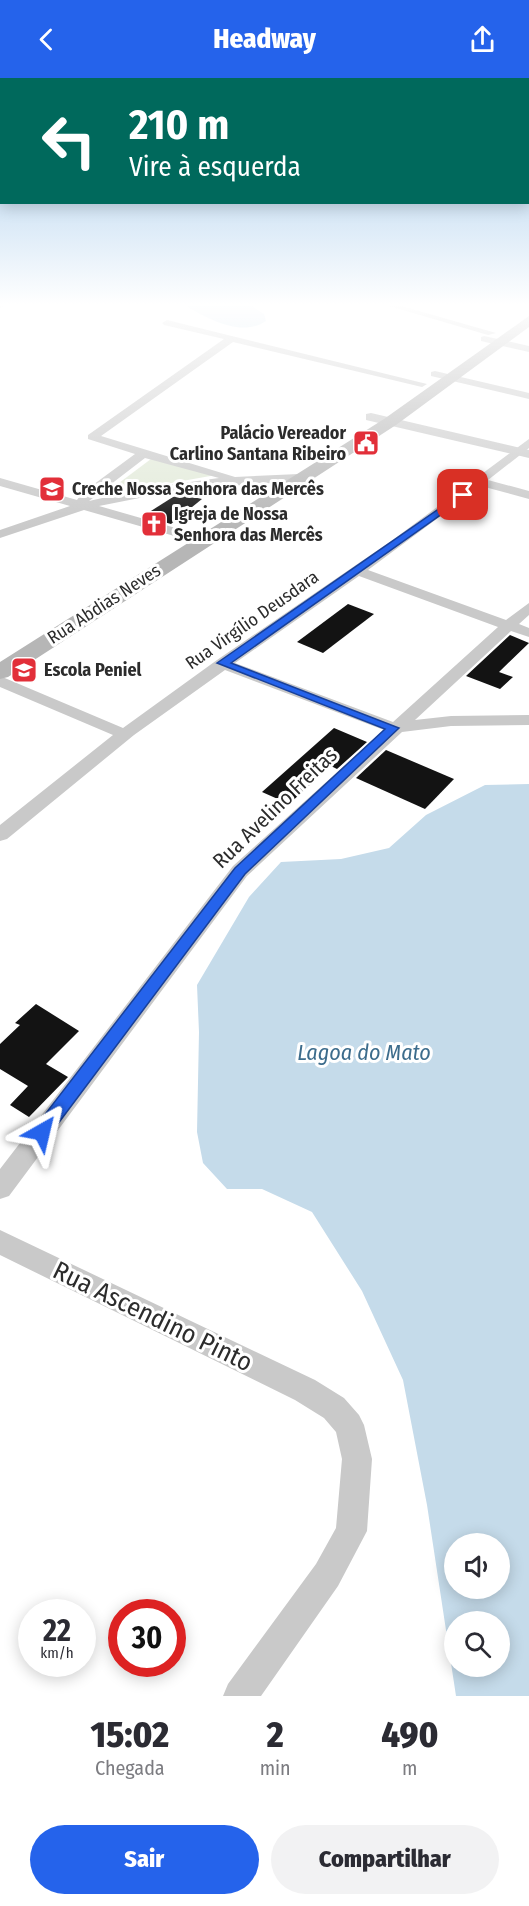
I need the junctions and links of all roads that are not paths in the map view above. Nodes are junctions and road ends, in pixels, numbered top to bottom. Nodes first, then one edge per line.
1 (172, 381) edge
2 (426, 381) edge
3 (449, 381) edge
4 (464, 381) edge
5 (529, 396) edge
6 (371, 417) junction
7 (390, 422) junction
8 (525, 449) edge
9 (143, 454) junction
10 (276, 478) junction
11 (299, 478) junction
12 (234, 479) junction
13 (0, 482) edge
14 (480, 482) junction
15 (529, 495) edge
16 (81, 505) junction
17 (0, 534) edge
18 (193, 538) junction
19 (358, 571) junction
20 (529, 607) edge
21 (507, 626) junction
22 (49, 631) junction
23 (529, 633) edge
24 (0, 654) edge
25 (222, 663) junction
26 (0, 672) edge
27 (0, 681) edge
28 (529, 720) edge
29 (393, 728) junction
30 (124, 734) junction
31 (0, 835) edge
32 (0, 1188) edge
33 (0, 1242) edge
34 (240, 1696) edge

1 - 9 street
2 - 6 main road, Rua Abdias Neves
3 - 7 main road, Rua Abdias Neves
4 - 5 street
6 - 7 street
6 - 10 main road, Rua Abdias Neves
7 - 8 street
7 - 11 main road, Rua Abdias Neves
8 - 14 street, Rua Virgílio Deusdara
9 - 12 street
9 - 16 street
10 - 11 street
10 - 12 street
10 - 18 main road, Rua Abdias Neves
11 - 18 main road, Rua Abdias Neves
12 - 16 street
13 - 16 street
14 - 15 street
14 - 19 street, Rua Virgílio Deusdara
16 - 17 street
16 - 18 street
18 - 22 main road, Rua Abdias Neves
19 - 21 street
19 - 25 street, Rua Virgílio Deusdara
20 - 21 street, Rua Avelino Freitas
21 - 23 street
21 - 29 street, Rua Avelino Freitas
22 - 24 main road, Rua Abdias Neves
22 - 26 main road, Rua Abdias Neves
25 - 29 street
25 - 30 street, Rua Virgílio Deusdara
27 - 30 street
28 - 29 street
29 - 32 street, Rua Avelino Freitas
30 - 31 street, Rua Virgílio Deusdara
33 - 34 street, Rua Ascendino Pinto

